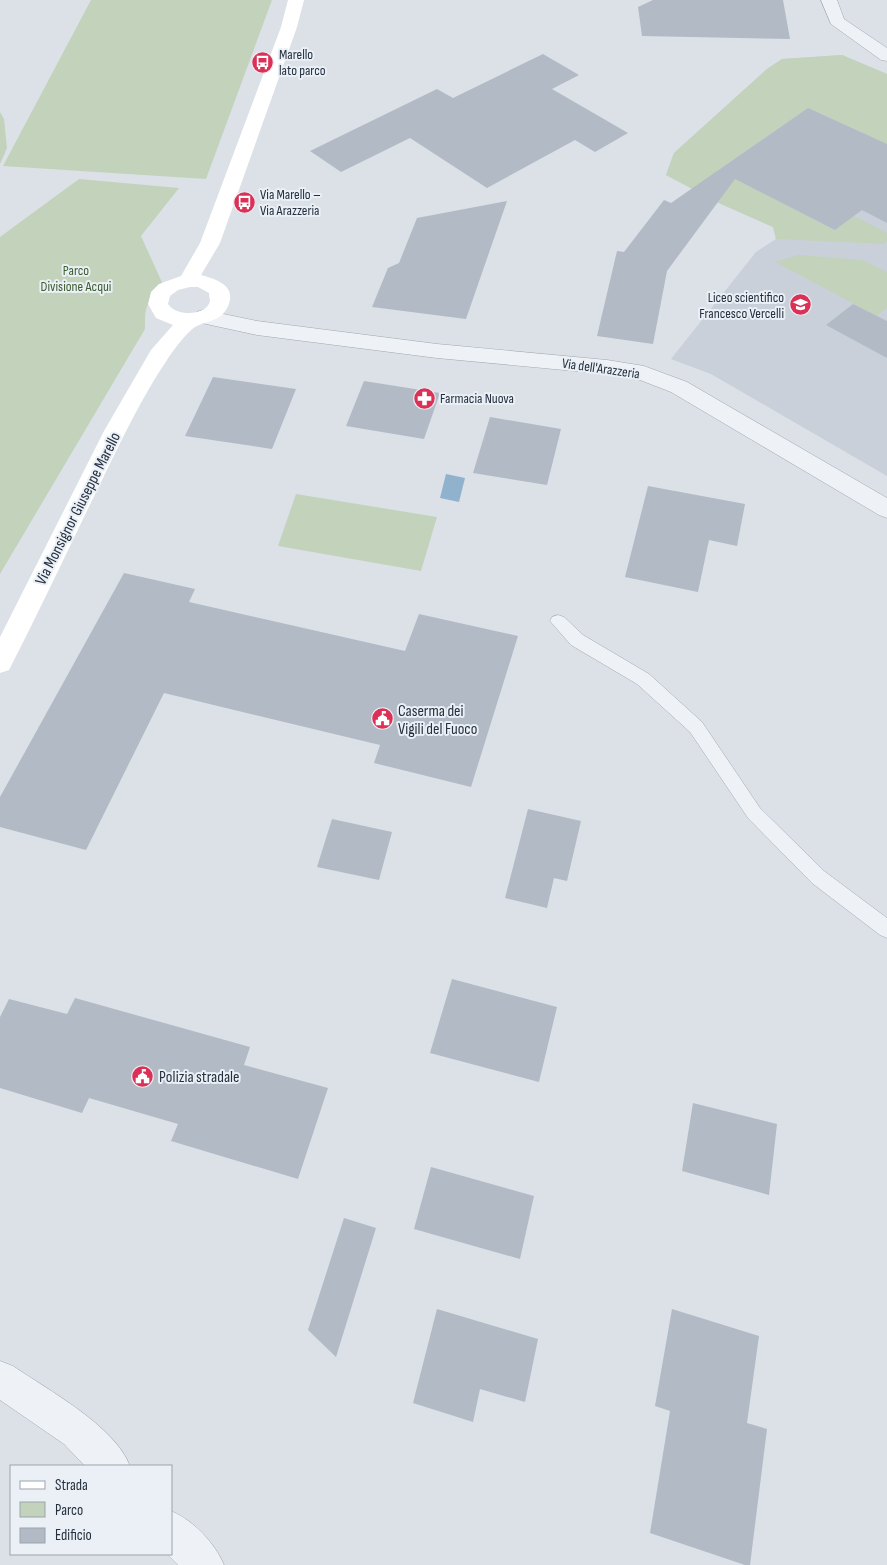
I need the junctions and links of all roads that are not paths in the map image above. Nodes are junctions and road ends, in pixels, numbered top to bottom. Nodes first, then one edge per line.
1 (296, 0) edge
2 (829, 0) edge
3 (887, 56) edge
4 (210, 244) junction
5 (188, 280) junction
6 (215, 292) junction
7 (167, 316) junction
8 (196, 319) junction
9 (282, 331) junction
10 (159, 355) junction
11 (887, 509) edge
12 (558, 621) dead end
13 (0, 663) edge
14 (887, 930) edge
15 (0, 1379) edge
16 (109, 1465) edge
17 (172, 1531) edge
18 (205, 1565) edge

1 - 4 street
2 - 3 street
4 - 5 street
4 - 6 street
5 - 6 street
5 - 7 street, Via Monsignor Giuseppe Marello
6 - 8 street, Via Monsignor Giuseppe Marello
6 - 9 street, Via dell'Arazzeria
7 - 8 street
7 - 10 street, Via Monsignor Giuseppe Marello
8 - 9 street, Via dell'Arazzeria
8 - 10 street, Via Monsignor Giuseppe Marello
9 - 11 street, Via dell'Arazzeria
10 - 13 street, Via Monsignor Giuseppe Marello
12 - 14 lane
15 - 16 street
17 - 18 street

